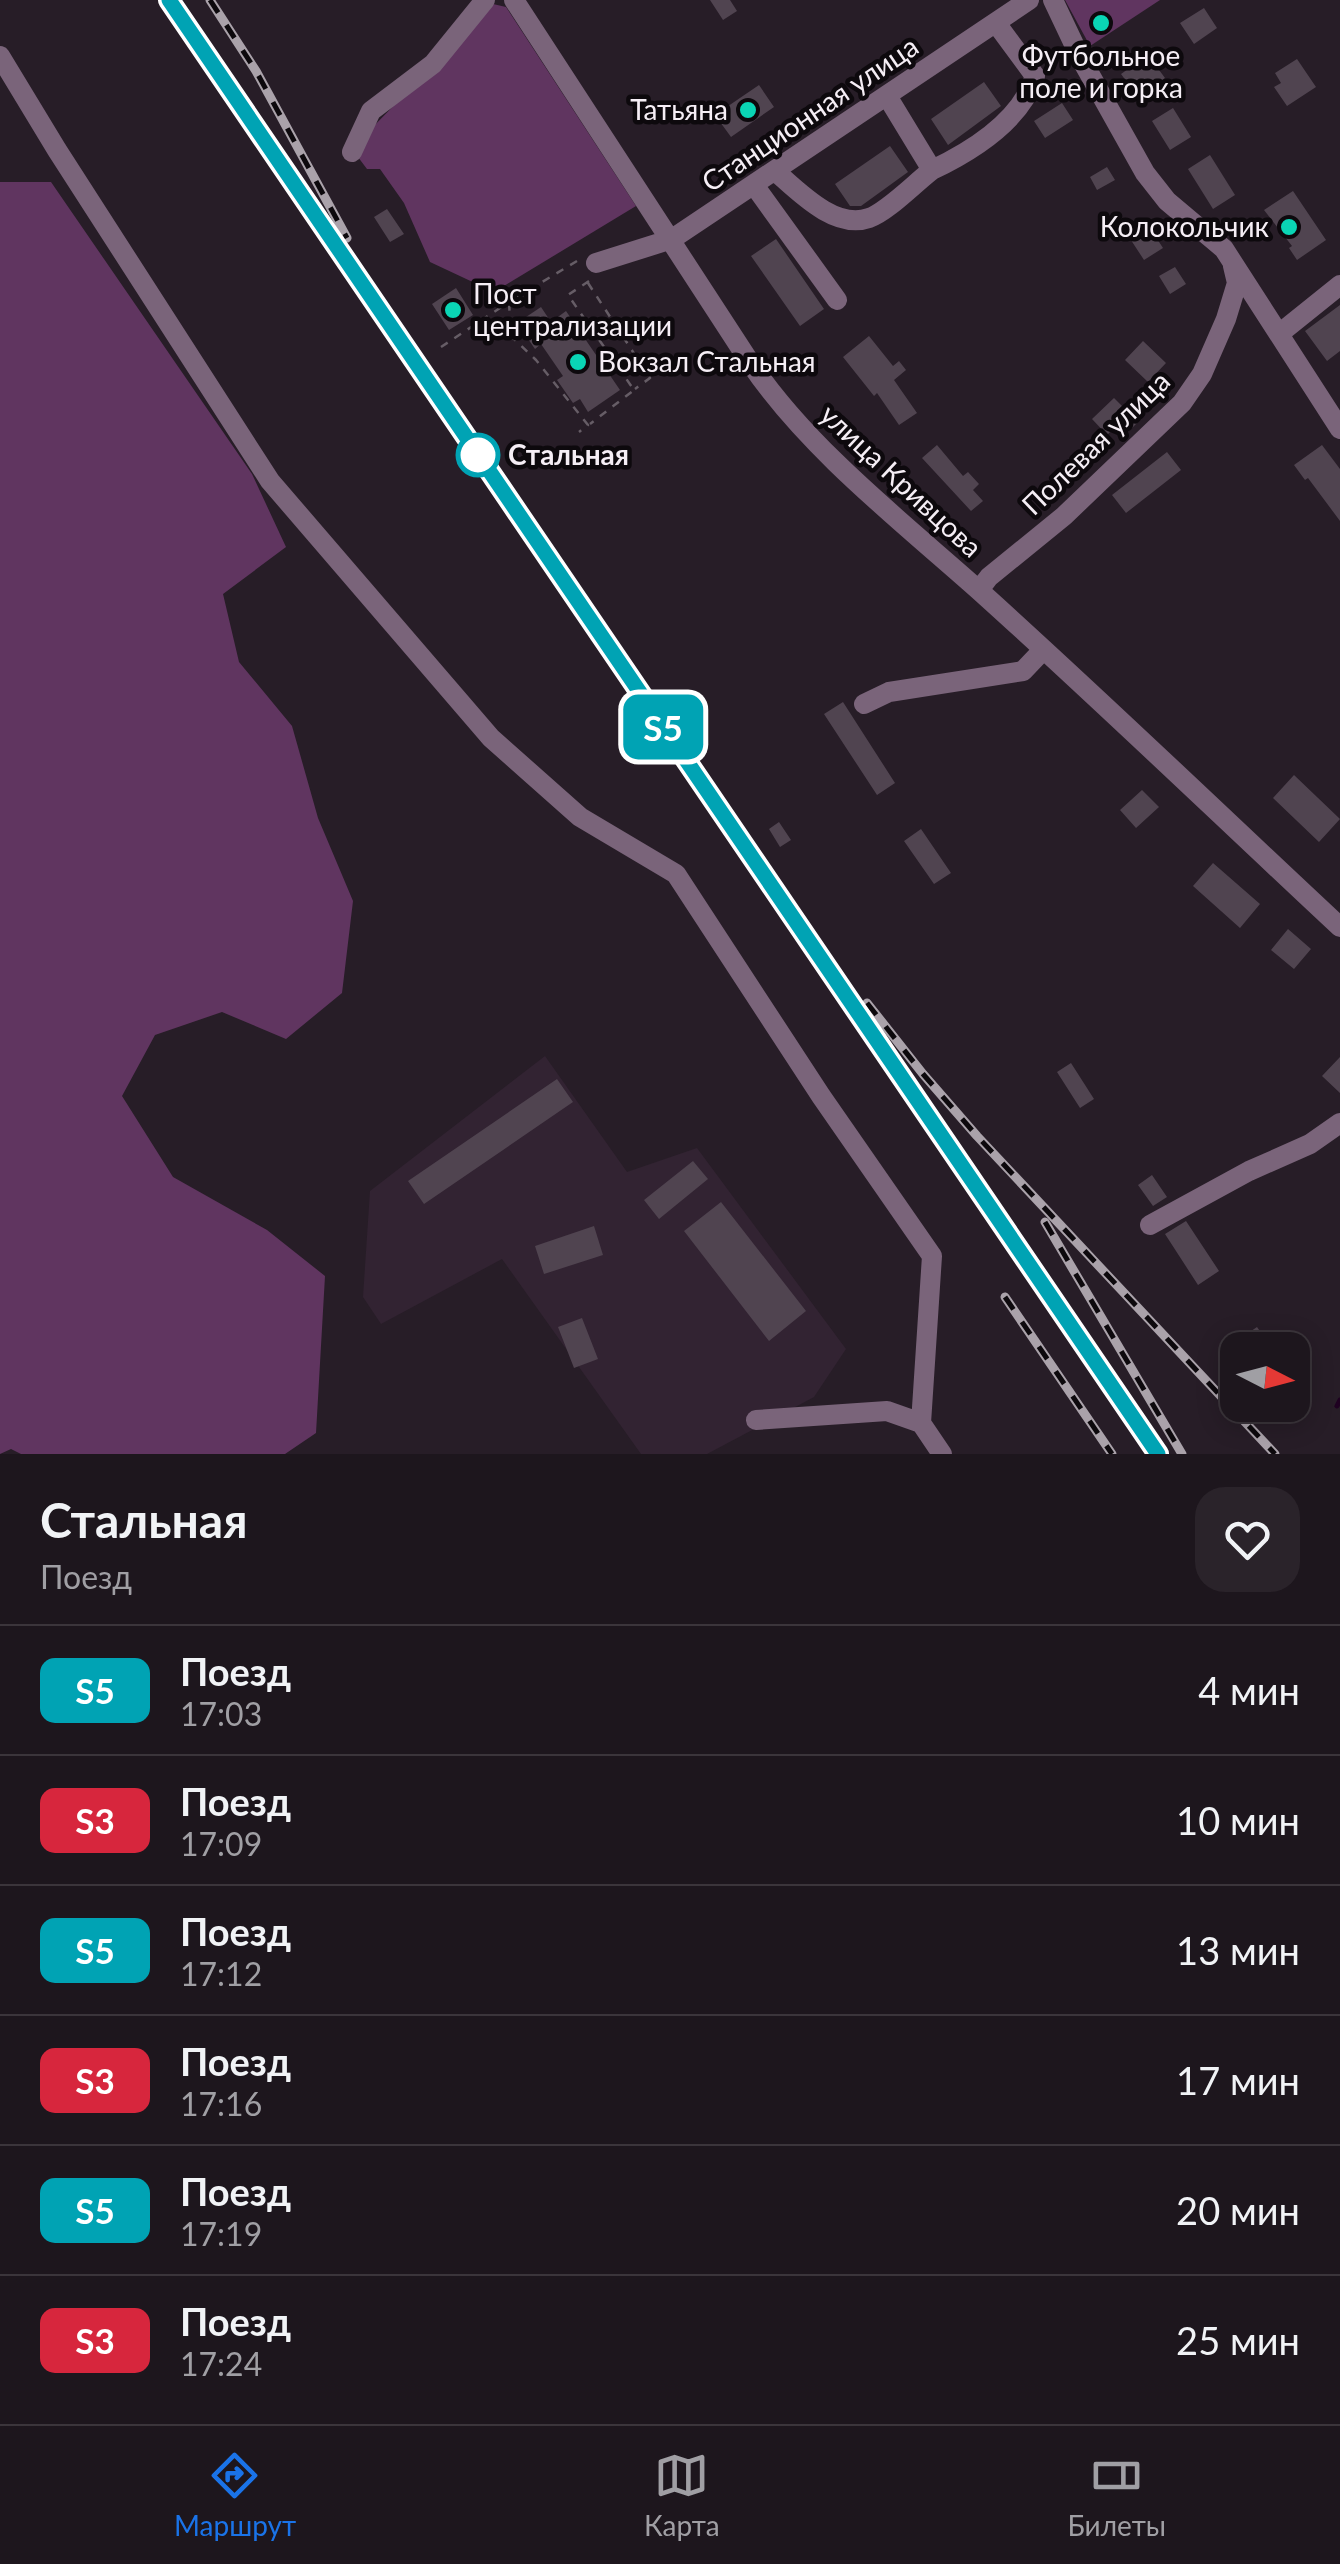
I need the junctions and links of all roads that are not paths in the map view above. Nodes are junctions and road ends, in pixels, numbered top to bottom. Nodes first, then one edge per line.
1 (485, 0) edge
2 (514, 0) edge
3 (1053, 0) edge
4 (1024, 1) edge
5 (996, 22) junction
6 (0, 56) edge
7 (887, 96) junction
8 (352, 152) dead end
9 (932, 170) junction
10 (776, 172) junction
11 (754, 185) junction
12 (672, 240) junction
13 (1231, 260) junction
14 (591, 270) road end
15 (1340, 285) edge
16 (837, 300) dead end
17 (1279, 334) junction
18 (1340, 429) edge
19 (979, 590) junction
20 (1043, 650) junction
21 (864, 704) dead end
22 (1340, 927) edge
23 (1340, 1123) edge
24 (1150, 1225) dead end
25 (756, 1420) dead end
26 (921, 1424) junction
27 (942, 1454) edge

1 - 8 street
2 - 12 street, улица Кривцова
3 - 13 street
4 - 5 street, Станционная улица
5 - 7 street, Станционная улица
5 - 9 street
6 - 26 street
7 - 9 street
7 - 10 street, Станционная улица
9 - 10 street
10 - 11 street, Станционная улица
11 - 12 street, Станционная улица
11 - 16 street
12 - 14 street, Станционная улица
12 - 19 street, улица Кривцова
13 - 17 street
13 - 19 street, Полевая улица
15 - 17 street
17 - 18 street
19 - 20 street, улица Кривцова
20 - 21 street
20 - 22 street, улица Кривцова
23 - 24 street
25 - 26 street
26 - 27 street

